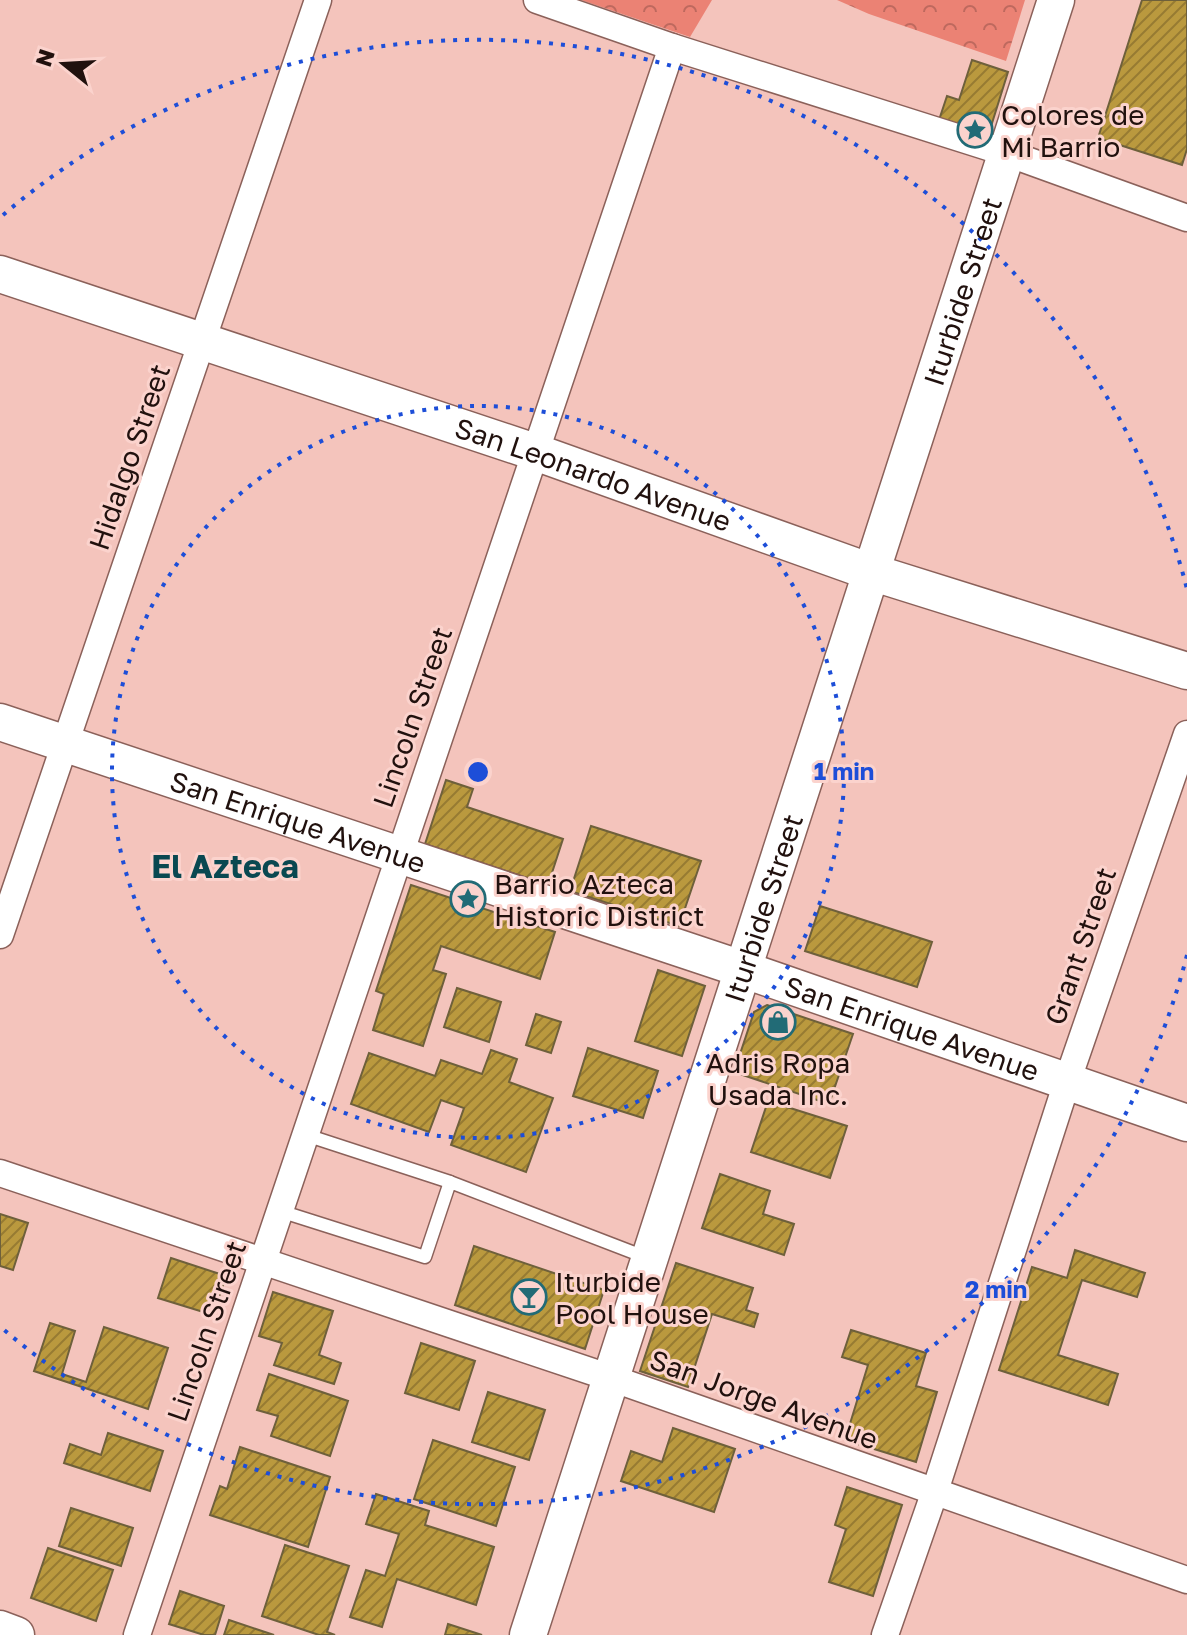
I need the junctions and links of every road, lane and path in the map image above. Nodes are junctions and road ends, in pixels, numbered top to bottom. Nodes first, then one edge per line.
1 (318, 0) edge
2 (537, 0) edge
3 (1056, 0) edge
4 (672, 47) junction
5 (1007, 153) junction
6 (1187, 218) edge
7 (0, 274) edge
8 (202, 341) junction
9 (535, 452) junction
10 (871, 572) junction
11 (1187, 671) edge
12 (0, 722) edge
13 (1187, 734) edge
14 (65, 744) junction
15 (400, 855) junction
16 (0, 935) edge
17 (742, 969) junction
18 (1067, 1082) junction
19 (1187, 1123) edge
20 (306, 1135) junction
21 (0, 1173) edge
22 (450, 1182) junction
23 (280, 1211) junction
24 (649, 1259) junction
25 (263, 1262) junction
26 (611, 1378) junction
27 (934, 1494) junction
28 (1187, 1580) edge
29 (0, 1629) edge
30 (16, 1635) edge
31 (137, 1635) edge
32 (528, 1635) edge
33 (885, 1635) edge

1 - 8 street, Hidalgo Street
2 - 4 street
3 - 5 street, Iturbide Street
4 - 5 street
4 - 9 street, Lincoln Street
5 - 6 street
5 - 10 street, Iturbide Street
7 - 8 street, San Leonardo Avenue
8 - 9 street, San Leonardo Avenue
8 - 14 street, Hidalgo Street
9 - 10 street, San Leonardo Avenue
9 - 15 street, Lincoln Street
10 - 11 street, San Leonardo Avenue
10 - 17 street, Iturbide Street
12 - 14 street, San Enrique Avenue
13 - 18 street, Grant Street
14 - 15 street, San Enrique Avenue
14 - 16 street, Hidalgo Street
15 - 17 street, San Enrique Avenue
15 - 20 street, Lincoln Street
17 - 18 street, San Enrique Avenue
17 - 24 street, Iturbide Street
18 - 19 street, San Enrique Avenue
18 - 27 street, Grant Street
20 - 22 lane
20 - 23 street, Lincoln Street
21 - 25 street, San Jorge Avenue
22 - 23 lane
22 - 24 lane
23 - 25 street, Lincoln Street
24 - 26 street, Iturbide Street
25 - 26 street, San Jorge Avenue
25 - 31 street, Lincoln Street
26 - 27 street, San Jorge Avenue
26 - 32 street, Iturbide Street
27 - 28 street, San Jorge Avenue
27 - 33 street, Grant Street
29 - 30 street

